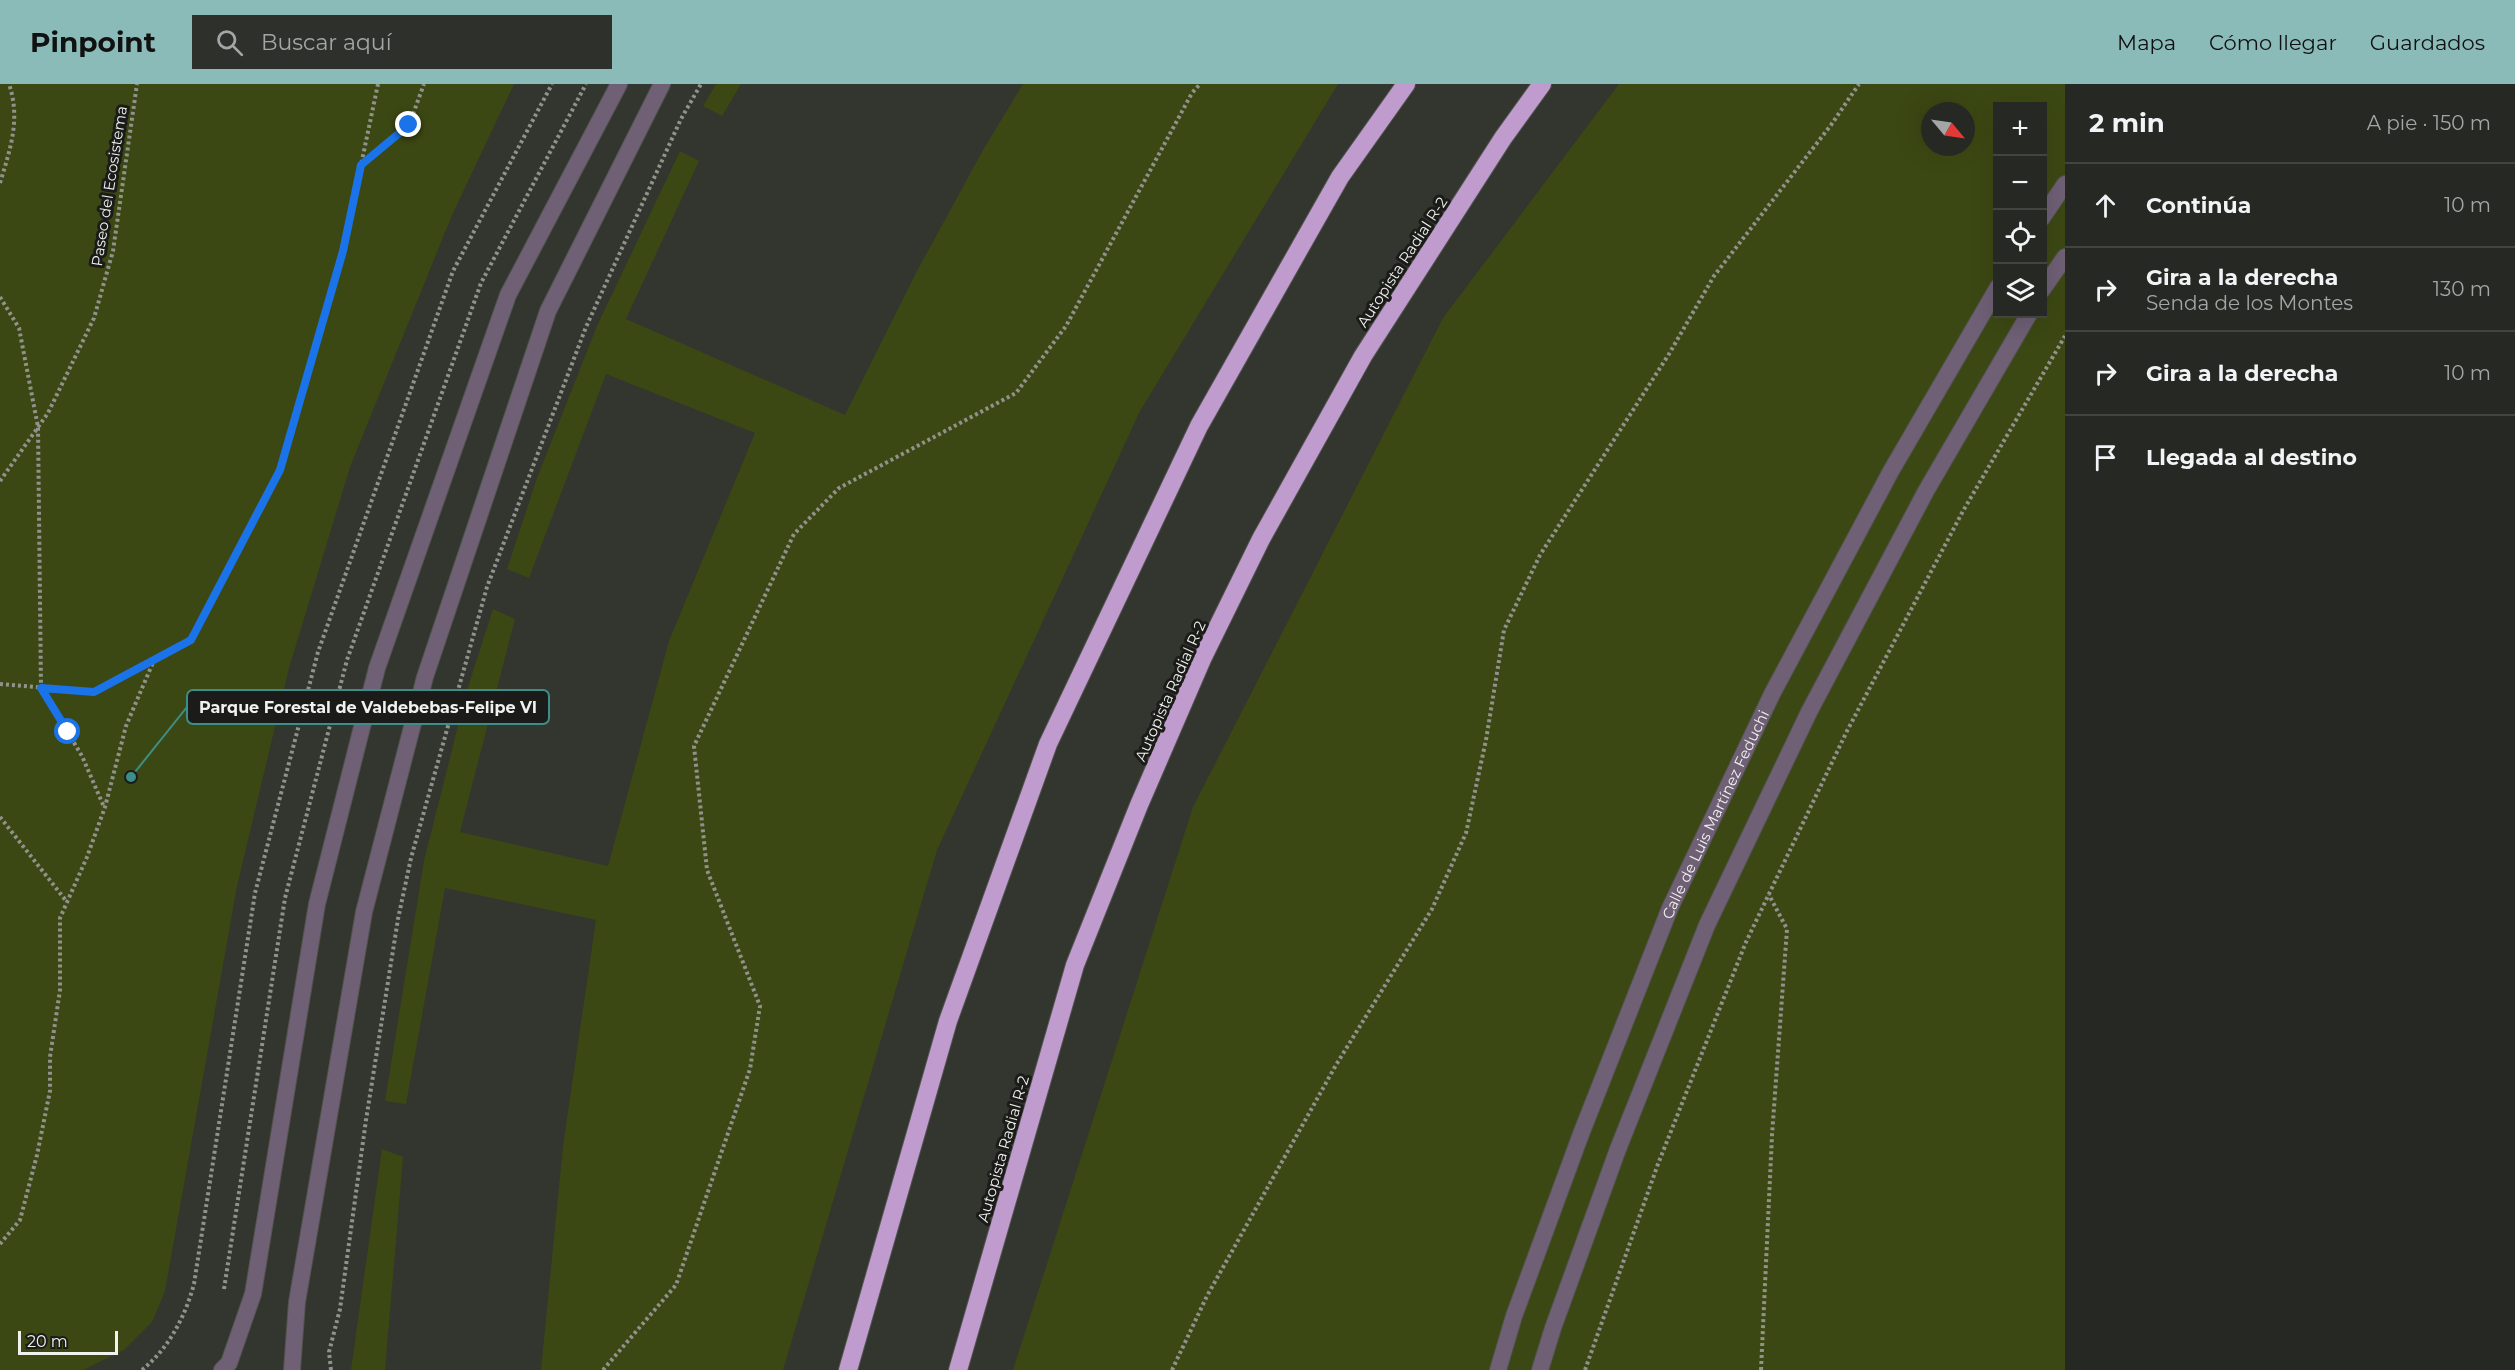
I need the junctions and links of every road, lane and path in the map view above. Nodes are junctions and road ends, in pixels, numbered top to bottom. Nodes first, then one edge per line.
1 (9, 84) edge
2 (137, 84) edge
3 (378, 84) edge
4 (424, 84) edge
5 (552, 84) edge
6 (619, 84) edge
7 (662, 84) edge
8 (701, 84) edge
9 (1200, 84) edge
10 (1406, 84) edge
11 (1542, 84) edge
12 (1859, 84) edge
13 (361, 165) junction
14 (0, 183) edge
15 (2065, 184) edge
16 (2047, 212) edge
17 (2065, 257) edge
18 (2047, 284) edge
19 (1993, 296) edge
20 (0, 297) edge
21 (2027, 318) edge
22 (2065, 336) edge
23 (38, 427) junction
24 (0, 481) edge
25 (155, 659) junction
26 (0, 684) edge
27 (41, 688) junction
28 (105, 807) junction
29 (0, 817) edge
30 (1769, 894) junction
31 (67, 902) junction
32 (0, 1244) edge
33 (142, 1370) edge
34 (222, 1370) edge
35 (292, 1370) edge
36 (331, 1370) edge
37 (603, 1370) edge
38 (848, 1370) edge
39 (958, 1370) edge
40 (1172, 1370) edge
41 (1498, 1370) edge
42 (1540, 1370) edge
43 (1585, 1370) edge
44 (1761, 1370) edge

1 - 14 path
2 - 23 path, Paseo del Ecosistema
3 - 13 path
4 - 13 path
5 - 33 path
6 - 34 street
7 - 35 street
8 - 36 path
9 - 37 path
10 - 38 highway
11 - 39 highway, Autopista Radial R-2
12 - 40 path
13 - 25 path
15 - 16 street
17 - 18 street
19 - 41 street, Calle de Luis Martínez Feduchi
20 - 23 path
21 - 42 street
22 - 30 path
23 - 24 path, Paseo del Ecosistema
23 - 27 path
25 - 27 path
25 - 28 path
26 - 27 path
27 - 28 path
28 - 31 path
29 - 31 path
30 - 43 path
30 - 44 path
31 - 32 path

